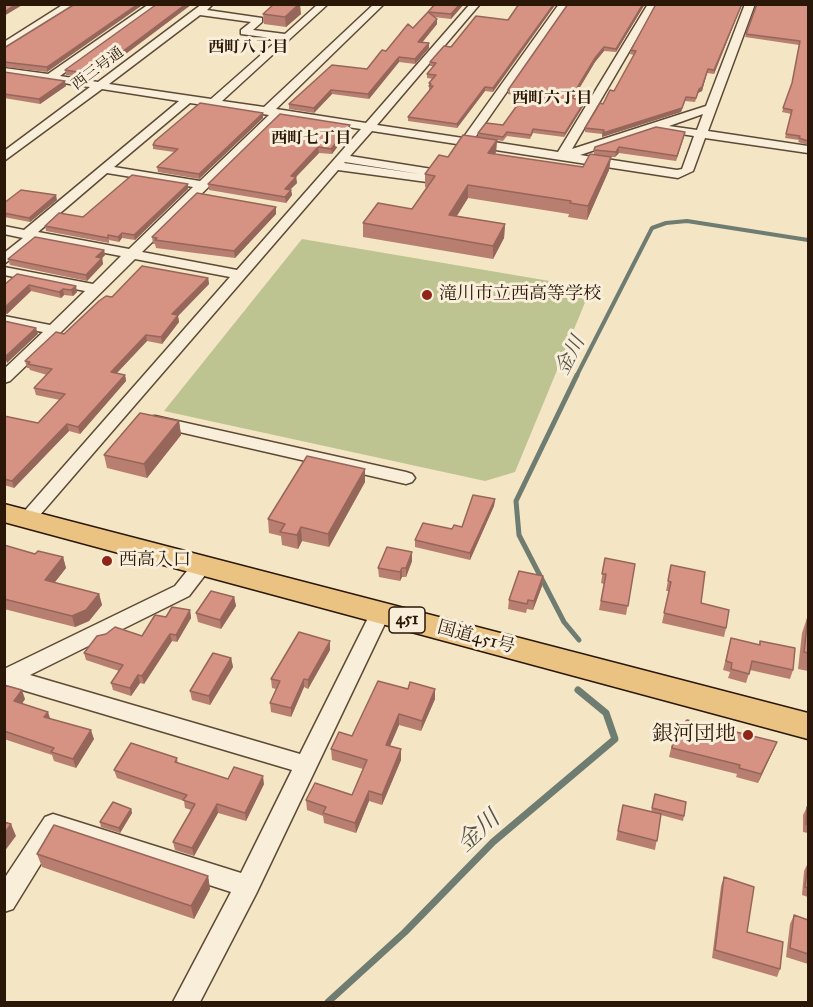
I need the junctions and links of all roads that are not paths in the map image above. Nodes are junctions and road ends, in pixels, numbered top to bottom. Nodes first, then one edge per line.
1 (71, 4) edge
2 (156, 4) edge
3 (324, 4) edge
4 (380, 4) edge
5 (476, 4) edge
6 (564, 4) edge
7 (653, 4) edge
8 (750, 4) edge
9 (205, 6) edge
10 (287, 38) junction
11 (4, 48) edge
12 (4, 71) edge
13 (50, 78) junction
14 (317, 78) edge
15 (100, 86) junction
16 (188, 99) junction
17 (213, 103) junction
18 (713, 106) junction
19 (275, 112) junction
20 (649, 126) junction
21 (369, 127) junction
22 (701, 135) junction
23 (466, 142) junction
24 (808, 150) edge
25 (562, 155) junction
26 (4, 157) edge
27 (339, 162) junction
28 (104, 169) junction
29 (202, 191) junction
30 (4, 230) edge
31 (31, 235) junction
32 (133, 254) junction
33 (4, 260) edge
34 (4, 271) edge
35 (242, 275) junction
36 (98, 289) junction
37 (4, 320) edge
38 (55, 330) junction
39 (8, 371) edge
40 (122, 414) junction
41 (406, 478) dead end
42 (16, 516) edge
43 (202, 566) junction
44 (380, 613) junction
45 (6, 678) edge
46 (808, 726) edge
47 (307, 765) junction
48 (247, 886) junction
49 (4, 901) edge
50 (186, 1002) edge

1 - 11 street
2 - 13 street
3 - 10 street
4 - 19 street
5 - 21 street
6 - 23 street
7 - 25 street
8 - 18 street
9 - 10 street
9 - 15 street, 西三号通
10 - 17 street
12 - 13 street
13 - 15 street
14 - 19 street
15 - 16 street
15 - 26 street, 西三号通
16 - 17 street
16 - 28 street
17 - 19 street
18 - 20 street
18 - 22 street
19 - 21 street
19 - 29 street
20 - 22 street
20 - 25 street
21 - 23 street
21 - 27 street
22 - 24 street
22 - 25 street
23 - 25 street
27 - 27 street
27 - 35 street
28 - 29 street
28 - 31 street
29 - 32 street
30 - 31 street
31 - 32 street
31 - 33 street
32 - 35 street
32 - 36 street
34 - 36 street
35 - 40 street
36 - 38 street
37 - 38 street
38 - 39 street
40 - 41 street
40 - 42 street
42 - 43 highway, 国道451号 / 451
43 - 44 highway, 国道451号 / 451
43 - 45 street
44 - 46 highway, 国道451号 / 451
44 - 47 street
45 - 47 street
47 - 48 street
48 - 49 street
48 - 50 street

